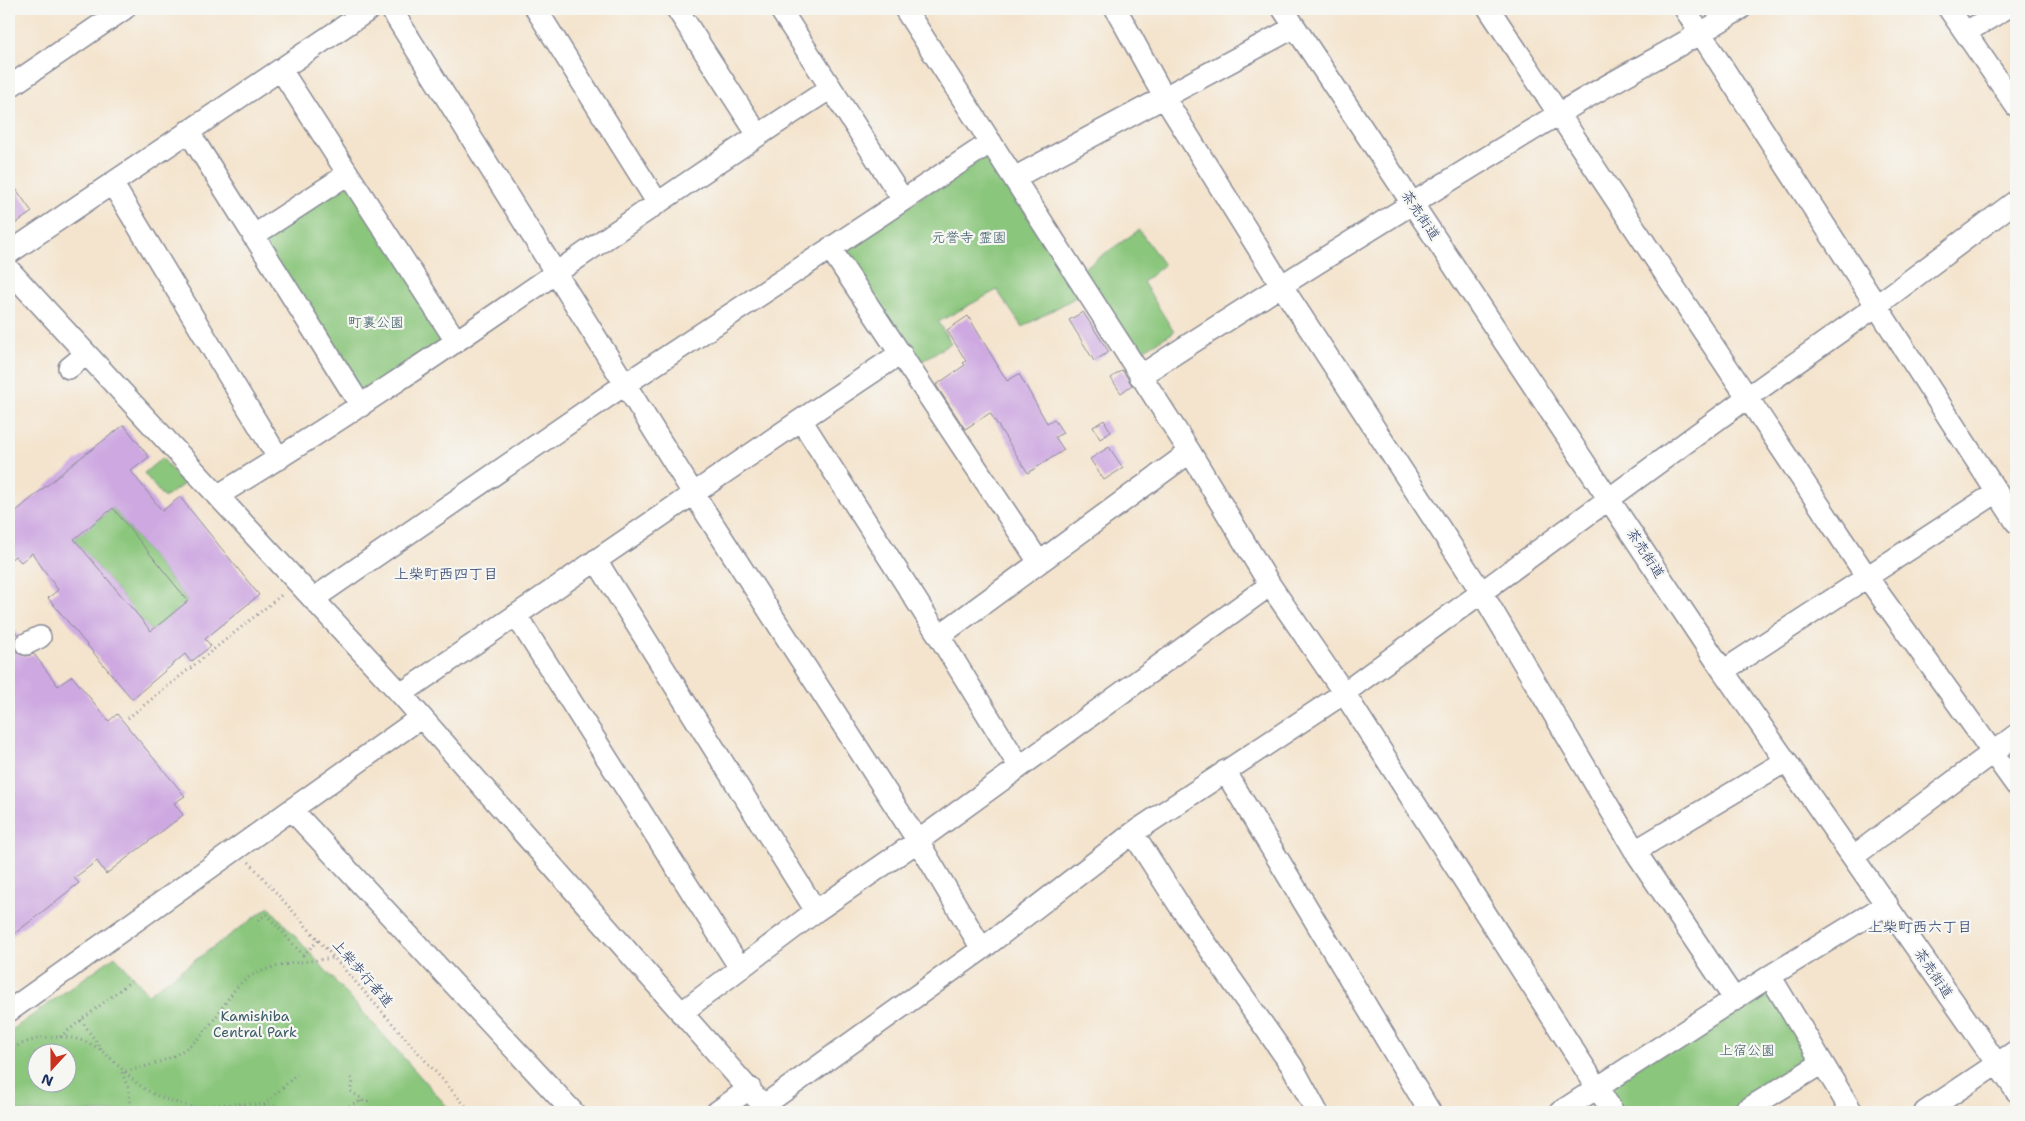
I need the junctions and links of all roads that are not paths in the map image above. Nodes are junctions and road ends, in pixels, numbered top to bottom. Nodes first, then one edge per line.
1 (124, 9) edge
2 (370, 9) edge
3 (391, 9) edge
4 (536, 9) edge
5 (677, 9) edge
6 (780, 9) edge
7 (905, 9) edge
8 (1116, 9) edge
9 (1283, 9) edge
10 (1489, 9) edge
11 (1685, 9) edge
12 (1740, 9) edge
13 (1949, 9) edge
14 (2005, 9) edge
15 (1296, 27) junction
16 (1966, 32) junction
17 (1702, 34) junction
18 (281, 70) junction
19 (9, 87) edge
20 (831, 88) junction
21 (1164, 97) junction
22 (2016, 106) edge
23 (1558, 114) junction
24 (188, 131) junction
25 (758, 135) junction
26 (991, 142) junction
27 (348, 174) junction
28 (1014, 178) junction
29 (112, 184) junction
30 (903, 200) junction
31 (657, 202) junction
32 (2016, 202) edge
33 (1414, 204) junction
34 (253, 236) junction
35 (830, 248) junction
36 (9, 253) edge
37 (9, 270) edge
38 (555, 272) junction
39 (1281, 285) junction
40 (1876, 306) junction
41 (456, 341) junction
42 (901, 353) junction
43 (86, 354) junction
44 (69, 368) dead end
45 (1140, 376) junction
46 (624, 385) junction
47 (1748, 397) junction
48 (361, 406) junction
49 (801, 420) junction
50 (1190, 452) junction
51 (280, 459) junction
52 (1996, 492) junction
53 (692, 493) junction
54 (217, 496) junction
55 (1611, 500) junction
56 (2014, 512) edge
57 (596, 560) junction
58 (1040, 562) junction
59 (1867, 578) junction
60 (1270, 585) junction
61 (1482, 593) junction
62 (313, 599) junction
63 (516, 615) junction
64 (939, 636) junction
65 (1723, 671) junction
66 (1344, 693) junction
67 (401, 694) junction
68 (420, 718) junction
69 (2016, 735) edge
70 (1992, 752) junction
71 (1786, 761) junction
72 (1019, 766) junction
73 (1225, 771) junction
74 (2016, 785) edge
75 (292, 810) junction
76 (1133, 833) junction
77 (918, 841) junction
78 (1635, 851) junction
79 (1854, 856) junction
80 (1887, 904) junction
81 (816, 911) junction
82 (982, 949) junction
83 (740, 968) junction
84 (1770, 976) junction
85 (1735, 1000) junction
86 (9, 1011) edge
87 (681, 1013) junction
88 (2016, 1051) edge
89 (1822, 1063) junction
90 (1996, 1065) junction
91 (1597, 1086) junction
92 (750, 1088) junction
93 (2016, 1091) edge
94 (766, 1109) edge
95 (573, 1112) edge
96 (717, 1112) edge
97 (1317, 1112) edge
98 (1430, 1112) edge
99 (1560, 1112) edge
100 (1613, 1112) edge
101 (1743, 1112) edge
102 (1852, 1112) edge
103 (1925, 1112) edge

1 - 19 street
2 - 18 street
3 - 38 street
4 - 31 street
5 - 25 street
6 - 20 street
7 - 26 street
8 - 21 street
9 - 15 street, 茶売街道
10 - 23 street
11 - 17 street
12 - 17 street
13 - 16 street
14 - 16 street
15 - 21 street
15 - 33 street, 茶売街道
16 - 22 street
17 - 23 street
17 - 40 street
18 - 24 street
18 - 27 street
20 - 25 street
20 - 30 street
21 - 28 street
21 - 39 street
23 - 33 street
23 - 47 street
24 - 29 street
24 - 34 street
25 - 31 street
26 - 28 street
26 - 30 street
27 - 34 street
27 - 41 street
28 - 45 street
29 - 36 street
29 - 51 street
30 - 35 street
31 - 38 street
32 - 40 street
33 - 39 street
33 - 55 street, 茶売街道
34 - 48 street
35 - 42 street
35 - 46 street
37 - 43 street
38 - 41 street
38 - 46 street
39 - 45 street
39 - 61 street
40 - 47 street
40 - 52 street
41 - 48 street
42 - 49 street
42 - 58 street
43 - 44 street
43 - 54 street
45 - 50 street
46 - 53 street
46 - 62 street
47 - 55 street
47 - 59 street
48 - 51 street
49 - 53 street
49 - 64 street
50 - 58 street
50 - 60 street
51 - 54 street
52 - 56 street
52 - 59 street
53 - 57 street
53 - 77 street
54 - 62 street
55 - 61 street
55 - 65 street, 茶売街道
57 - 63 street
57 - 81 street
58 - 64 street
59 - 65 street
59 - 70 street
60 - 66 street
60 - 72 street
61 - 66 street
61 - 78 street
62 - 67 street
63 - 67 street
63 - 83 street
64 - 72 street
65 - 71 street, 茶売街道
66 - 73 street
66 - 91 street
67 - 68 street
68 - 75 street
68 - 87 street
69 - 70 street
70 - 74 street
70 - 79 street
71 - 78 street
71 - 79 street, 茶売街道
72 - 77 street
73 - 76 street
73 - 98 street
75 - 86 street
75 - 95 street
76 - 82 street
76 - 97 street
77 - 81 street
77 - 82 street
78 - 85 street
79 - 80 street, 茶売街道
80 - 84 street
80 - 90 street, 茶売街道
81 - 83 street
82 - 94 street
83 - 87 street
84 - 85 street
84 - 89 street
85 - 91 street
87 - 92 street
88 - 90 street
89 - 101 street
89 - 102 street
90 - 93 street, 茶売街道
90 - 103 street
91 - 99 street
91 - 100 street
92 - 94 street
92 - 96 street

